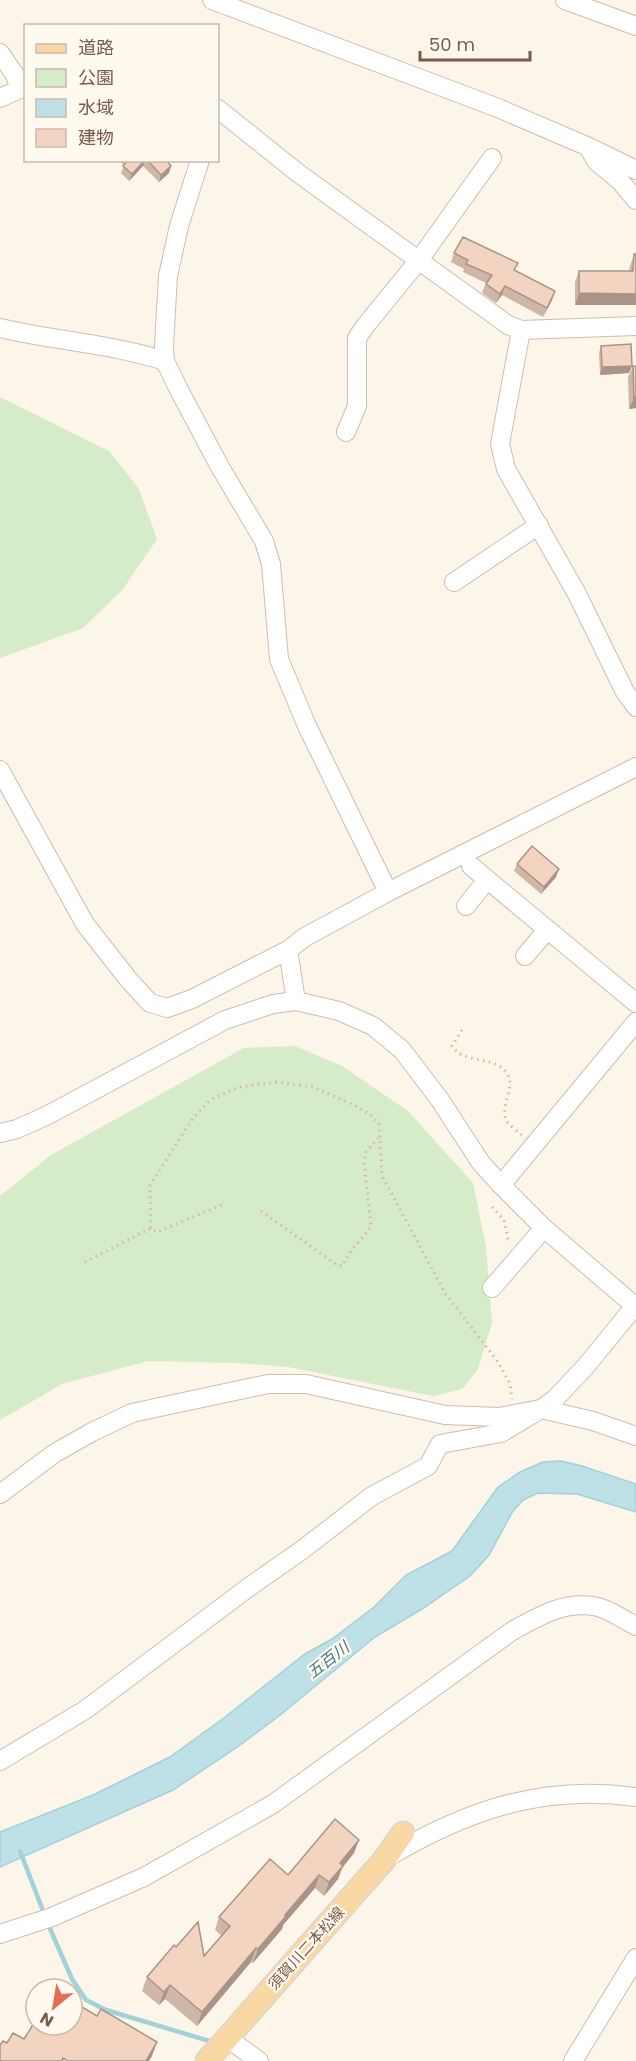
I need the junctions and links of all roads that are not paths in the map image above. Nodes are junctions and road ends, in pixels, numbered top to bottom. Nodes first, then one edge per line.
1 (212, 0) edge
2 (565, 0) edge
3 (636, 26) edge
4 (0, 53) edge
5 (23, 89) edge
6 (0, 98) edge
7 (222, 119) edge
8 (589, 147) junction
9 (492, 158) dead end
10 (199, 162) edge
11 (636, 170) edge
12 (636, 200) edge
13 (419, 260) junction
14 (636, 326) edge
15 (0, 328) edge
16 (521, 330) junction
17 (165, 360) junction
18 (346, 432) dead end
19 (539, 525) junction
20 (454, 582) dead end
21 (636, 707) edge
22 (636, 767) edge
23 (0, 770) edge
24 (471, 866) dead end
25 (487, 880) junction
26 (388, 892) junction
27 (466, 906) dead end
28 (547, 930) junction
29 (288, 950) junction
30 (525, 956) dead end
31 (296, 1001) junction
32 (636, 1003) edge
33 (636, 1022) edge
34 (0, 1133) edge
35 (501, 1185) junction
36 (544, 1228) junction
37 (492, 1288) dead end
38 (636, 1306) edge
39 (541, 1409) junction
40 (636, 1436) edge
41 (0, 1494) edge
42 (636, 1626) edge
43 (0, 1761) edge
44 (636, 1797) edge
45 (403, 1833) dead end
46 (384, 1860) junction
47 (0, 1934) edge
48 (636, 1958) edge
49 (226, 2037) junction
50 (207, 2061) edge
51 (259, 2061) edge
52 (573, 2061) edge

1 - 8 street
2 - 3 street
4 - 5 street
5 - 6 street
7 - 13 street
8 - 11 street
8 - 12 street
9 - 13 street
10 - 17 street
13 - 16 street
13 - 18 street
14 - 16 street
15 - 17 street
16 - 19 street
17 - 26 street
19 - 20 street
19 - 21 street
22 - 26 street
23 - 29 street
24 - 25 street
25 - 27 street
25 - 28 street
26 - 29 street
28 - 30 street
28 - 32 street
29 - 31 street
31 - 34 street
31 - 35 street
33 - 35 street
35 - 36 street
36 - 37 street
36 - 38 street
38 - 39 street
39 - 40 street
39 - 41 street
39 - 43 street
42 - 47 street
44 - 46 street
45 - 46 main road, 須賀川二本松線
46 - 49 main road, 須賀川二本松線
48 - 52 street
49 - 50 main road, 須賀川二本松線
49 - 51 street

